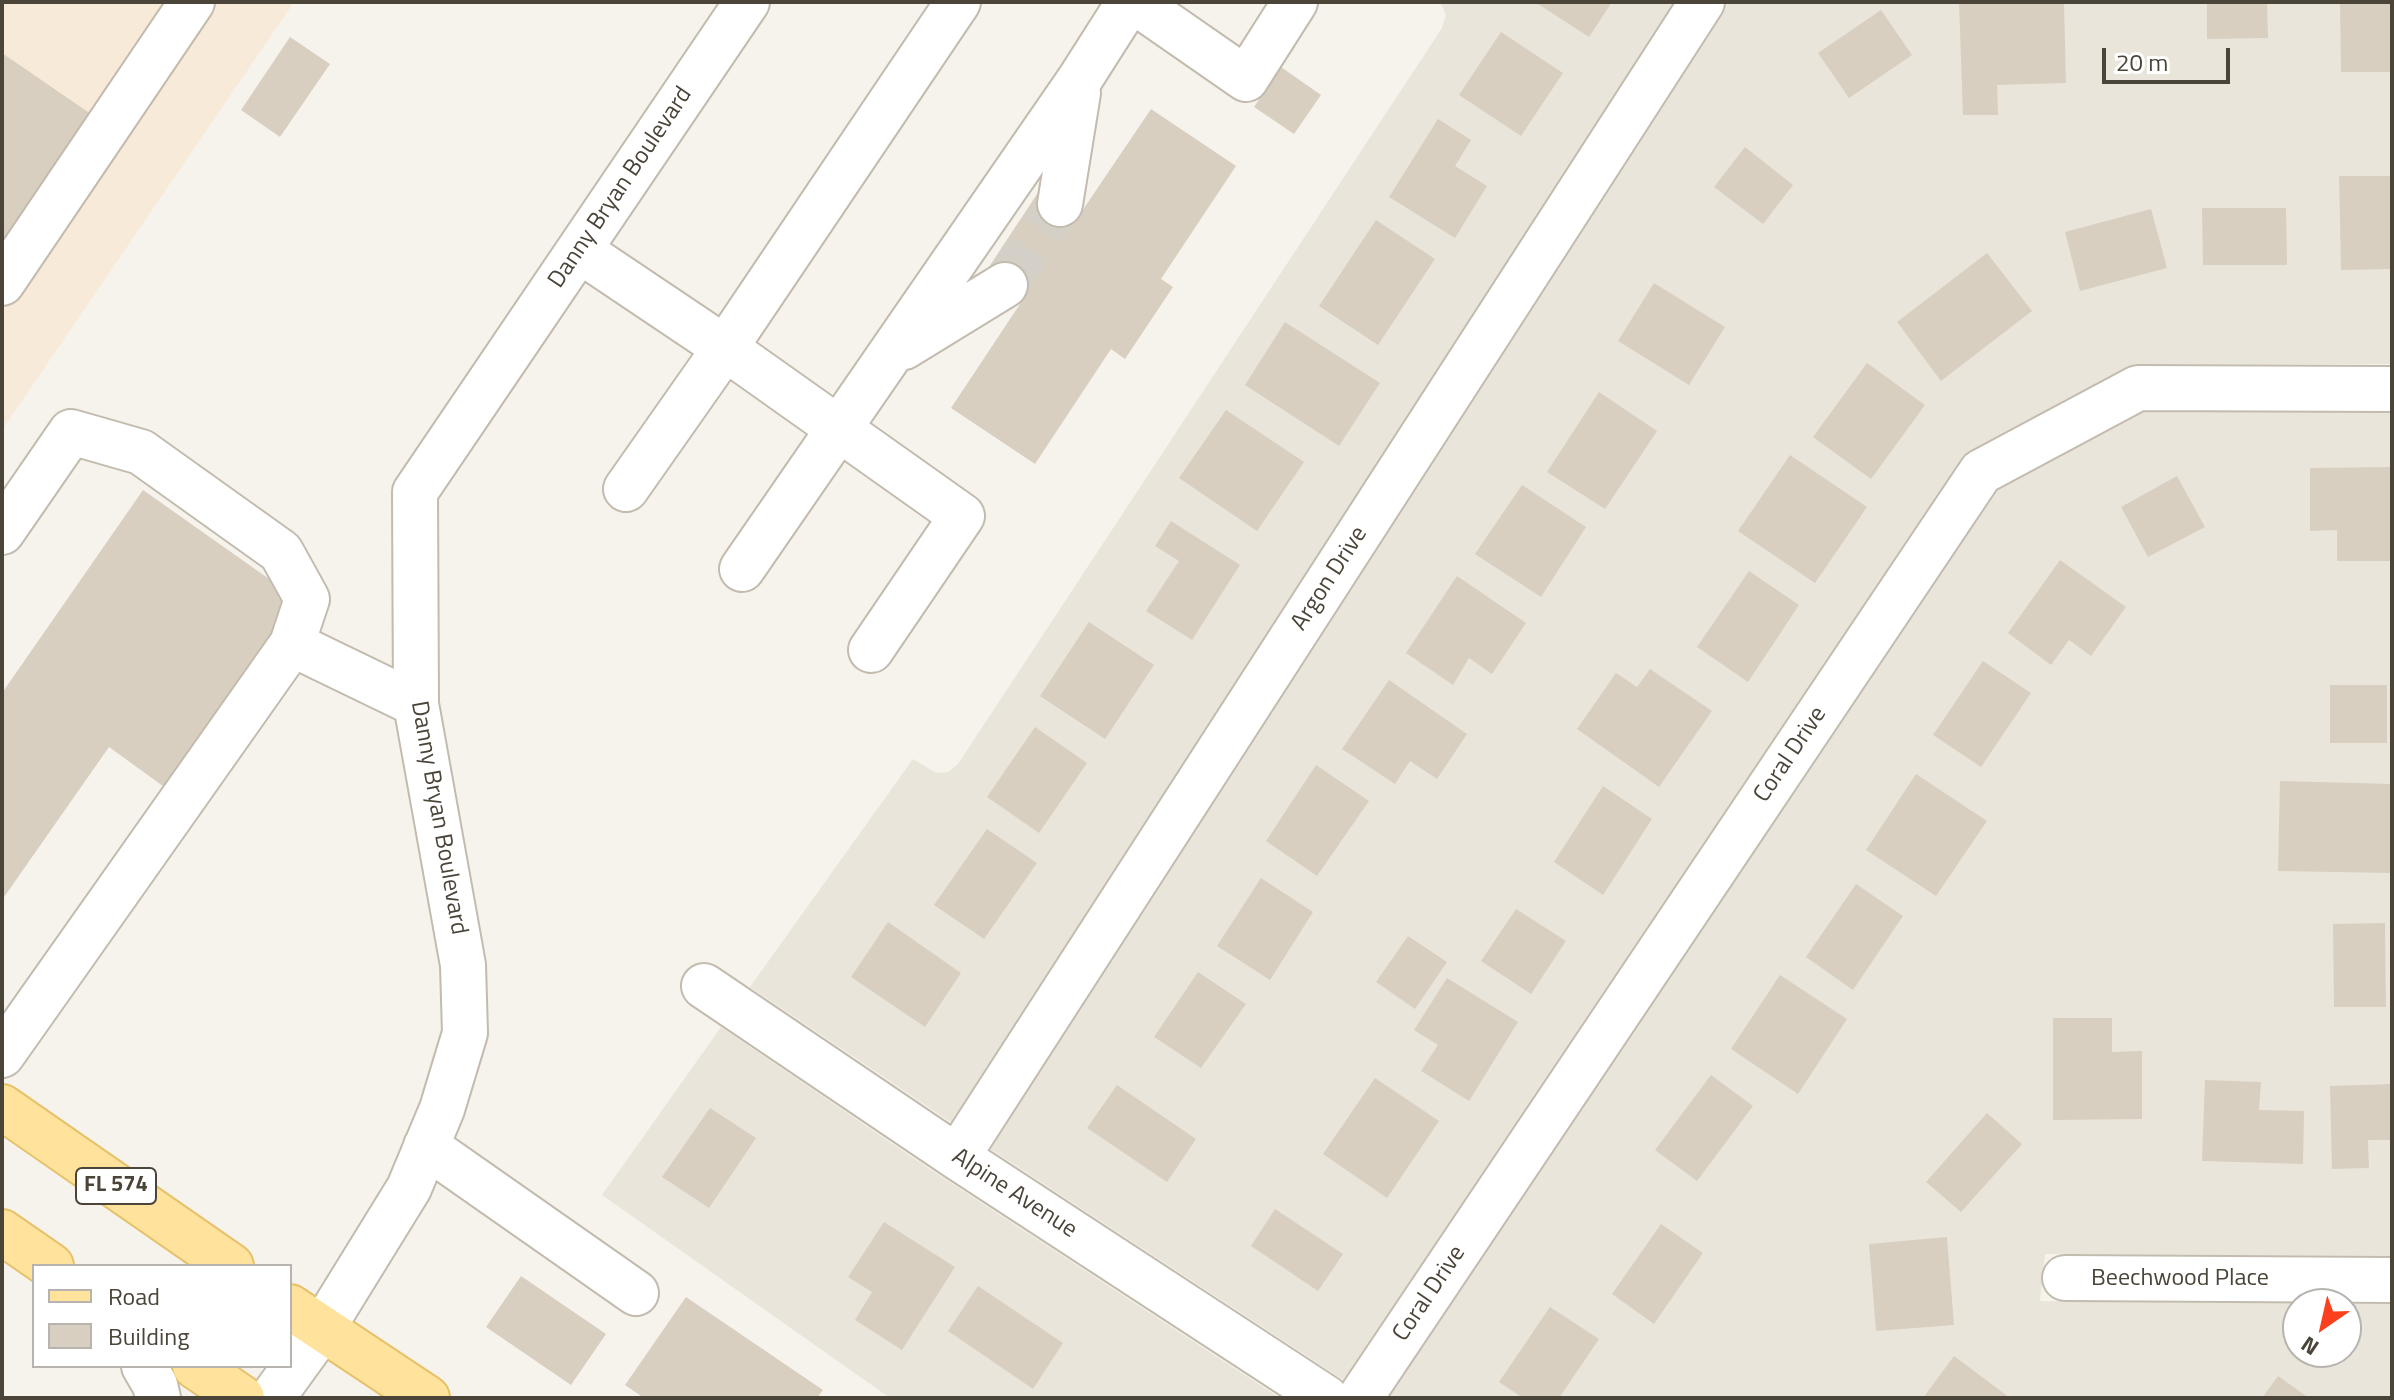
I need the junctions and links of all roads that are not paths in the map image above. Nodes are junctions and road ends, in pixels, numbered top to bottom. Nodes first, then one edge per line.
1 (192, 2) edge
2 (747, 2) edge
3 (958, 2) edge
4 (1132, 2) edge
5 (1295, 2) edge
6 (1702, 2) edge
7 (1080, 79) junction
8 (1060, 204) tunnel mouth
9 (579, 250) junction
10 (2, 283) edge
11 (1005, 285) tunnel mouth
12 (725, 348) junction
13 (889, 356) junction
14 (2392, 389) edge
15 (840, 429) junction
16 (626, 489) dead end
17 (2, 532) edge
18 (742, 569) dead end
19 (292, 644) junction
20 (871, 650) dead end
21 (416, 704) junction
22 (704, 986) dead end
23 (2, 1055) edge
24 (2, 1107) edge
25 (426, 1146) junction
26 (957, 1157) junction
27 (2, 1232) edge
28 (48, 1264) edge
29 (228, 1264) edge
30 (2065, 1278) dead end
31 (2392, 1280) edge
32 (636, 1293) dead end
33 (322, 1329) edge
34 (145, 1368) edge
35 (198, 1368) edge
36 (158, 1398) edge
37 (242, 1398) edge
38 (272, 1398) edge
39 (427, 1398) edge
40 (1326, 1398) edge
41 (1360, 1398) edge

1 - 10 street
2 - 9 street, Danny Bryan Boulevard
3 - 12 street
4 - 5 street
4 - 7 street
6 - 26 street, Argon Drive
7 - 8 street
7 - 13 street
9 - 12 street
9 - 21 street, Danny Bryan Boulevard
11 - 13 street
12 - 15 street
12 - 16 street
13 - 15 street
14 - 41 street, Coral Drive
15 - 18 street
15 - 20 street
17 - 19 street
19 - 21 street
19 - 23 street
21 - 25 street, Danny Bryan Boulevard
22 - 26 street, Alpine Avenue
24 - 29 main road, FL 574
25 - 32 street
25 - 33 street, Danny Bryan Boulevard
26 - 40 street, Alpine Avenue
27 - 28 main road
30 - 31 street, Beechwood Place
33 - 38 street, Danny Bryan Boulevard
33 - 39 main road
34 - 36 street
35 - 37 main road

